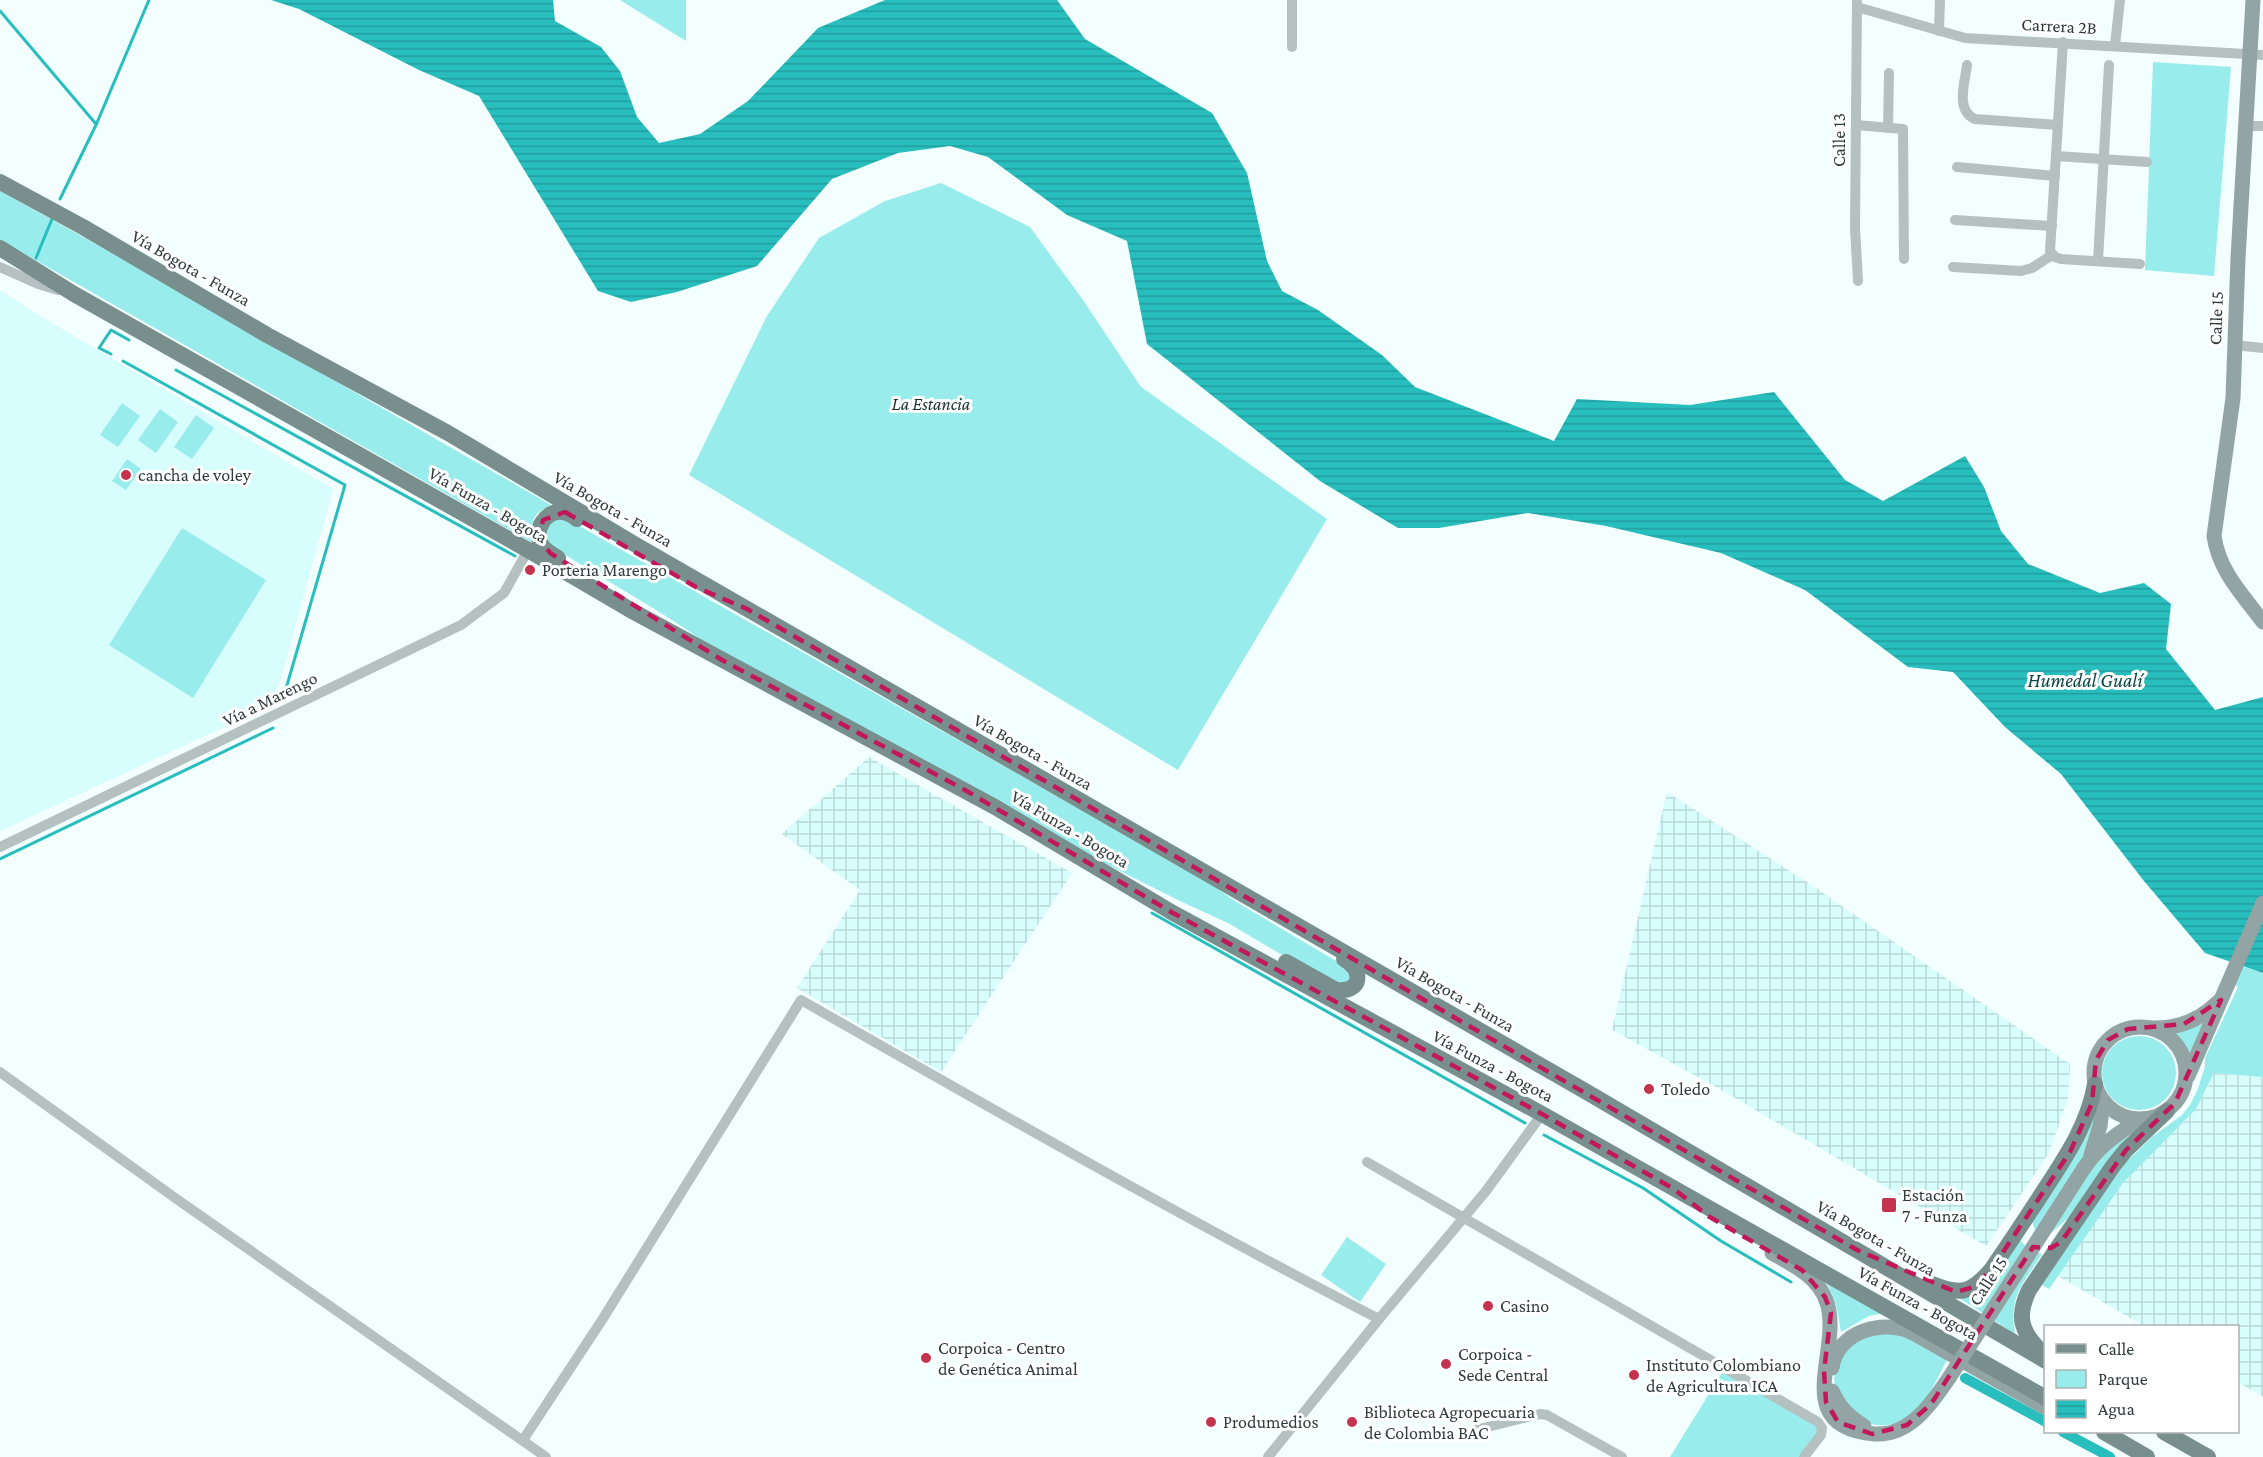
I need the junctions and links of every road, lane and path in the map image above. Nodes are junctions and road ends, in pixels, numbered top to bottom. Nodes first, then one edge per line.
1 (1292, 0) edge
2 (1940, 0) edge
3 (2120, 0) edge
4 (2253, 0) edge
5 (1857, 4) edge
6 (1940, 31) junction
7 (2063, 42) junction
8 (2115, 45) junction
9 (1292, 47) dead end
10 (2256, 54) edge
11 (1967, 65) dead end
12 (2109, 65) dead end
13 (1889, 73) dead end
14 (2058, 124) junction
15 (1856, 125) junction
16 (2246, 126) junction
17 (2263, 126) edge
18 (1888, 128) junction
19 (2056, 156) junction
20 (2104, 159) junction
21 (2147, 162) dead end
22 (1957, 166) dead end
23 (2055, 176) junction
24 (0, 182) edge
25 (1955, 220) dead end
26 (2052, 225) junction
27 (0, 248) edge
28 (2052, 255) junction
29 (1904, 259) dead end
30 (2098, 261) junction
31 (2140, 264) dead end
32 (0, 267) edge
33 (1953, 267) dead end
34 (1858, 281) dead end
35 (74, 294) junction
36 (2234, 345) junction
37 (2263, 348) edge
38 (528, 550) junction
39 (747, 609) junction
40 (2263, 621) edge
41 (722, 660) junction
42 (0, 847) edge
43 (1216, 880) junction
44 (2263, 903) edge
45 (1173, 912) junction
46 (2222, 998) junction
47 (2140, 1027) junction
48 (0, 1072) edge
49 (2185, 1082) junction
50 (2095, 1084) junction
51 (2103, 1101) junction
52 (2167, 1111) junction
53 (1542, 1114) junction
54 (2143, 1119) junction
55 (1367, 1162) dead end
56 (2087, 1165) junction
57 (1674, 1189) junction
58 (1464, 1216) junction
59 (2026, 1219) junction
60 (2061, 1242) junction
61 (1857, 1250) junction
62 (1379, 1319) junction
63 (2044, 1352) edge
64 (2044, 1360) edge
65 (2044, 1397) edge
66 (2044, 1407) edge
67 (1475, 1430) dead end
68 (2107, 1433) edge
69 (2167, 1433) edge
70 (1883, 1434) junction
71 (523, 1440) junction
72 (546, 1457) edge
73 (1268, 1457) edge
74 (1622, 1457) edge
75 (1804, 1457) edge
76 (2147, 1457) edge
77 (2208, 1457) edge

1 - 9 street
2 - 6 street
3 - 8 street
4 - 10 street, Calle 15
5 - 6 street, Carrera 2B
5 - 15 street, Calle 13
6 - 7 street, Carrera 2B
7 - 8 street, Carrera 2B
7 - 14 street
8 - 10 street, Carrera 2B
10 - 16 street, Calle 15
11 - 14 street
12 - 20 street
13 - 18 street
14 - 19 street
15 - 18 street
15 - 34 street, Calle 13
16 - 17 street
16 - 36 street, Calle 15
18 - 29 street
19 - 20 street
19 - 23 street
20 - 21 street
20 - 30 street
22 - 23 street
23 - 26 street
24 - 39 main road, Vía Bogota - Funza
25 - 26 street
26 - 28 street
27 - 35 main road, Vía Funza - Bogota
28 - 30 street
28 - 33 street
30 - 31 street
32 - 35 street, Vía Funza - Bogota
35 - 38 main road, Vía Funza - Bogota
36 - 37 street
36 - 40 street, Calle 15
38 - 41 main road, Vía Funza - Bogota
38 - 42 street, Vía a Marengo
39 - 41 main road
39 - 43 main road, Vía Bogota - Funza
41 - 45 main road, Vía Funza - Bogota
43 - 45 main road
43 - 61 main road, Vía Bogota - Funza
44 - 46 street
45 - 53 main road, Vía Funza - Bogota
46 - 47 street
46 - 49 street
47 - 49 street
47 - 50 street
48 - 71 street
49 - 52 street
50 - 51 street
50 - 59 main road
51 - 54 street
51 - 56 street, Calle 15
52 - 54 street
52 - 60 main road
53 - 57 main road, Vía Funza - Bogota
53 - 58 street
54 - 56 street, Calle 15
55 - 58 street
56 - 70 street, Calle 15, bridge
57 - 65 main road, Vía Funza - Bogota
57 - 70 street
58 - 62 street
58 - 75 street
59 - 60 main road
59 - 61 main road
60 - 63 main road
61 - 64 main road, Vía Bogota - Funza
62 - 71 street
62 - 73 street
66 - 70 street
67 - 74 street
68 - 76 main road
69 - 77 main road
71 - 72 street

